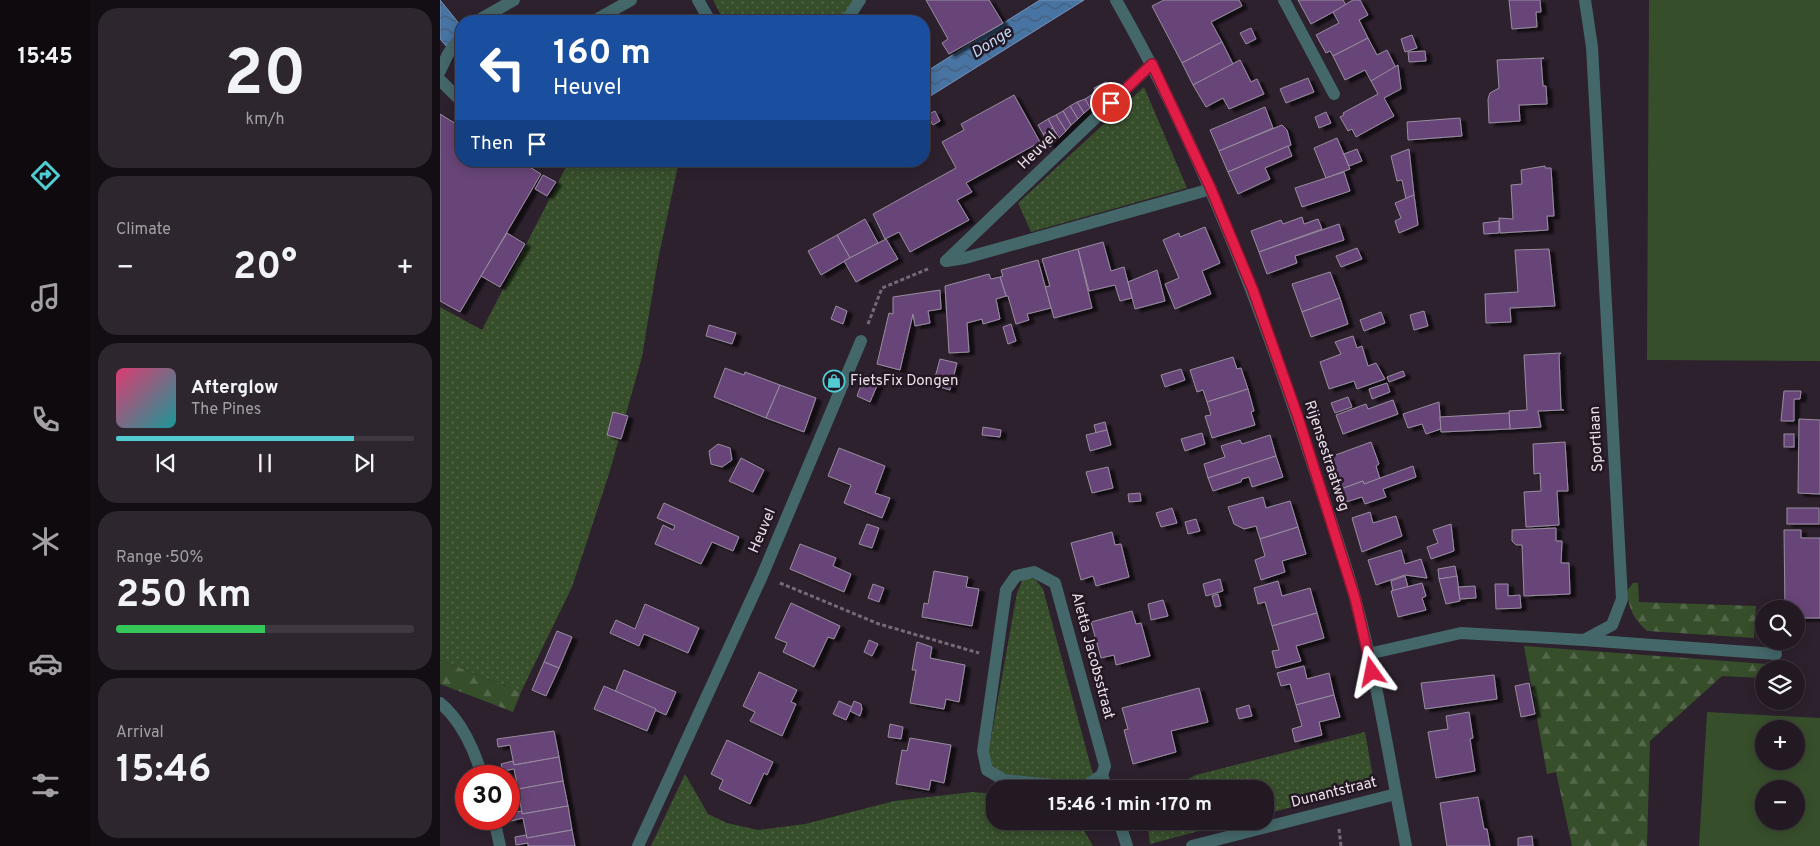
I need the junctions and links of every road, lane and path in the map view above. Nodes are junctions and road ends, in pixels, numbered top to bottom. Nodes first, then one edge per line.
1 (514, 0) edge
2 (631, 0) edge
3 (698, 0) edge
4 (860, 0) edge
5 (1284, 0) edge
6 (1585, 0) edge
7 (1122, 2) edge
8 (488, 15) edge
9 (605, 15) edge
10 (707, 15) edge
11 (850, 15) edge
12 (455, 45) edge
13 (1152, 64) junction
14 (440, 71) edge
15 (440, 80) edge
16 (1334, 94) dead end
17 (455, 95) edge
18 (1211, 189) junction
19 (946, 261) junction
20 (862, 341) joint
21 (762, 576) junction
22 (1584, 640) junction
23 (1368, 654) junction
24 (1776, 654) dead end
25 (996, 658) junction
26 (440, 703) edge
27 (478, 765) edge
28 (1102, 775) junction
29 (1104, 780) edge
30 (1396, 794) junction
31 (496, 830) edge
32 (1121, 830) edge
33 (500, 846) edge
34 (638, 846) edge
35 (1127, 846) edge
36 (1192, 846) edge
37 (1406, 846) edge

1 - 8 street
2 - 9 street
3 - 10 street
4 - 11 street
5 - 16 street
6 - 22 street, Sportlaan
7 - 13 street, Rijensestraatweg
12 - 14 street
13 - 18 street, Rijensestraatweg
13 - 19 street, Heuvel
15 - 17 street
18 - 19 street
18 - 23 street, Rijensestraatweg
19 - 20 path
20 - 21 street, Heuvel
21 - 25 path
21 - 34 street, Heuvel
22 - 23 street
22 - 24 street
23 - 30 street, Rijensestraatweg
25 - 28 street, Aletta Jacobsstraat
25 - 28 street, Aletta Jacobsstraat
26 - 27 street
28 - 29 street, Aletta Jacobsstraat
30 - 36 street, Dunantstraat
30 - 37 street, Rijensestraatweg
31 - 33 street
32 - 35 street

